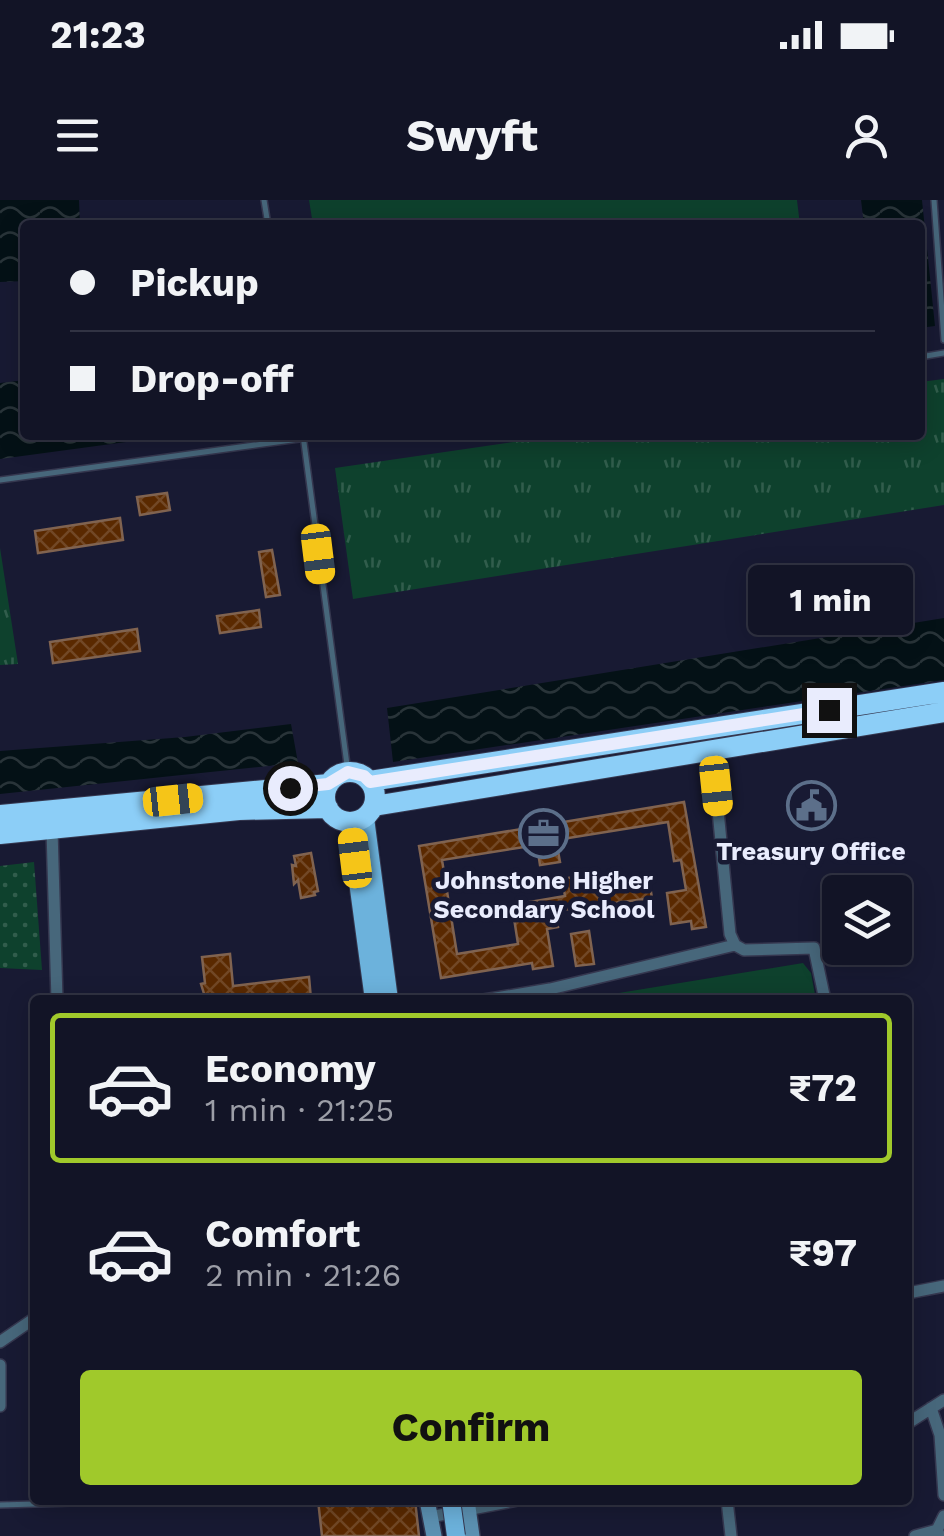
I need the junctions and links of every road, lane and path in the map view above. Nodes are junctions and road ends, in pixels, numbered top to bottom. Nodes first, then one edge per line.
1 (934, 200) edge
2 (944, 340) edge
3 (275, 440) edge
4 (304, 440) edge
5 (0, 480) edge
6 (944, 692) edge
7 (944, 712) edge
8 (712, 749) junction
9 (348, 772) junction
10 (370, 782) junction
11 (328, 784) junction
12 (328, 808) junction
13 (0, 815) edge
14 (363, 815) junction
15 (52, 830) junction
16 (0, 834) edge
17 (372, 930) junction
18 (735, 945) junction
19 (57, 995) edge
20 (374, 995) edge
21 (388, 995) edge
22 (514, 995) edge
23 (824, 995) edge
24 (944, 1286) edge
25 (912, 1292) edge
26 (30, 1321) edge
27 (0, 1342) edge
28 (0, 1365) edge
29 (944, 1400) edge
30 (0, 1406) edge
31 (931, 1408) junction
32 (912, 1420) edge
33 (944, 1496) edge
34 (30, 1504) edge
35 (0, 1505) edge
36 (428, 1505) edge
37 (457, 1505) edge
38 (462, 1505) edge
39 (463, 1505) edge
40 (729, 1505) edge
41 (944, 1516) edge
42 (430, 1517) junction
43 (938, 1533) edge
44 (434, 1536) edge
45 (456, 1536) edge
46 (472, 1536) edge
47 (732, 1536) edge
48 (914, 1536) edge

1 - 2 lane
3 - 5 lane
4 - 9 lane
6 - 10 highway
7 - 8 highway
8 - 14 highway
8 - 18 street
9 - 10 highway
9 - 11 highway
10 - 14 highway
11 - 12 highway
11 - 13 highway
12 - 14 highway
12 - 15 highway
14 - 17 main road
15 - 16 highway
15 - 19 street
17 - 20 main road
17 - 21 main road
18 - 22 street
18 - 23 street
24 - 25 street
26 - 27 street
28 - 30 street
29 - 31 street
31 - 32 street
31 - 33 street
34 - 35 lane
36 - 42 street
37 - 42 street
38 - 45 main road, bridge
39 - 46 street
40 - 47 street
41 - 43 street
42 - 44 street
43 - 48 street

